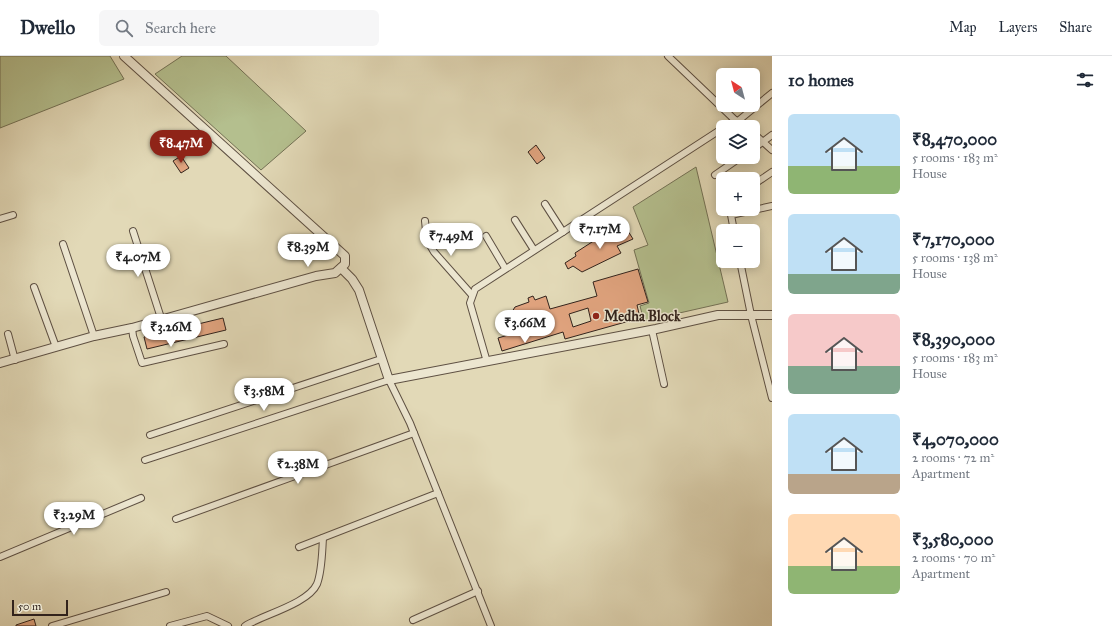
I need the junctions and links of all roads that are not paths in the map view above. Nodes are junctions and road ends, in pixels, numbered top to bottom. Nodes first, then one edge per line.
1 (124, 56) edge
2 (670, 56) edge
3 (772, 93) edge
4 (737, 120) joint
5 (716, 133) edge
6 (772, 135) edge
7 (760, 139) edge
8 (763, 142) junction
9 (760, 144) edge
10 (772, 150) edge
11 (731, 164) edge
12 (772, 172) edge
13 (715, 175) dead end
14 (760, 180) edge
15 (545, 204) dead end
16 (772, 206) edge
17 (13, 215) dead end
18 (0, 219) edge
19 (515, 220) dead end
20 (425, 221) dead end
21 (733, 224) edge
22 (133, 231) dead end
23 (563, 232) junction
24 (486, 236) dead end
25 (63, 244) dead end
26 (534, 250) junction
27 (341, 268) junction
28 (505, 268) junction
29 (741, 268) edge
30 (34, 287) dead end
31 (472, 295) junction
32 (751, 315) junction
33 (772, 315) edge
34 (161, 318) junction
35 (132, 328) junction
36 (652, 330) junction
37 (8, 334) dead end
38 (94, 336) junction
39 (224, 344) dead end
40 (56, 346) junction
41 (381, 359) junction
42 (15, 360) junction
43 (487, 362) junction
44 (0, 363) edge
45 (389, 380) junction
46 (664, 384) dead end
47 (772, 398) edge
48 (414, 433) junction
49 (150, 435) dead end
50 (145, 460) dead end
51 (438, 493) junction
52 (141, 498) dead end
53 (176, 519) dead end
54 (323, 538) junction
55 (299, 547) dead end
56 (0, 557) edge
57 (478, 591) junction
58 (166, 592) dead end
59 (413, 620) dead end
60 (52, 626) edge
61 (170, 626) edge
62 (228, 626) edge
63 (245, 626) edge
64 (491, 626) edge

1 - 27 street
2 - 4 street
3 - 4 street
5 - 23 street
6 - 8 street
7 - 8 street
8 - 9 street
8 - 10 street
11 - 13 street
12 - 14 street
15 - 23 street
16 - 21 street
17 - 18 street
19 - 26 street
20 - 31 street
22 - 34 street
23 - 26 street
24 - 28 street
25 - 38 street
26 - 28 street
27 - 34 street
27 - 41 street
28 - 31 street
29 - 32 street
30 - 40 street
31 - 43 street
32 - 33 street
32 - 36 street
32 - 47 street
34 - 35 street
35 - 38 street
35 - 39 street
36 - 43 street
36 - 46 street
37 - 42 street
38 - 40 street
40 - 42 street
41 - 45 street
41 - 49 street
42 - 44 street
43 - 45 street
45 - 48 street
45 - 50 street
48 - 51 street
48 - 53 street
51 - 54 street
51 - 57 street
52 - 56 street
54 - 55 street
54 - 63 street
57 - 59 street
57 - 64 street
58 - 60 street
61 - 62 street

